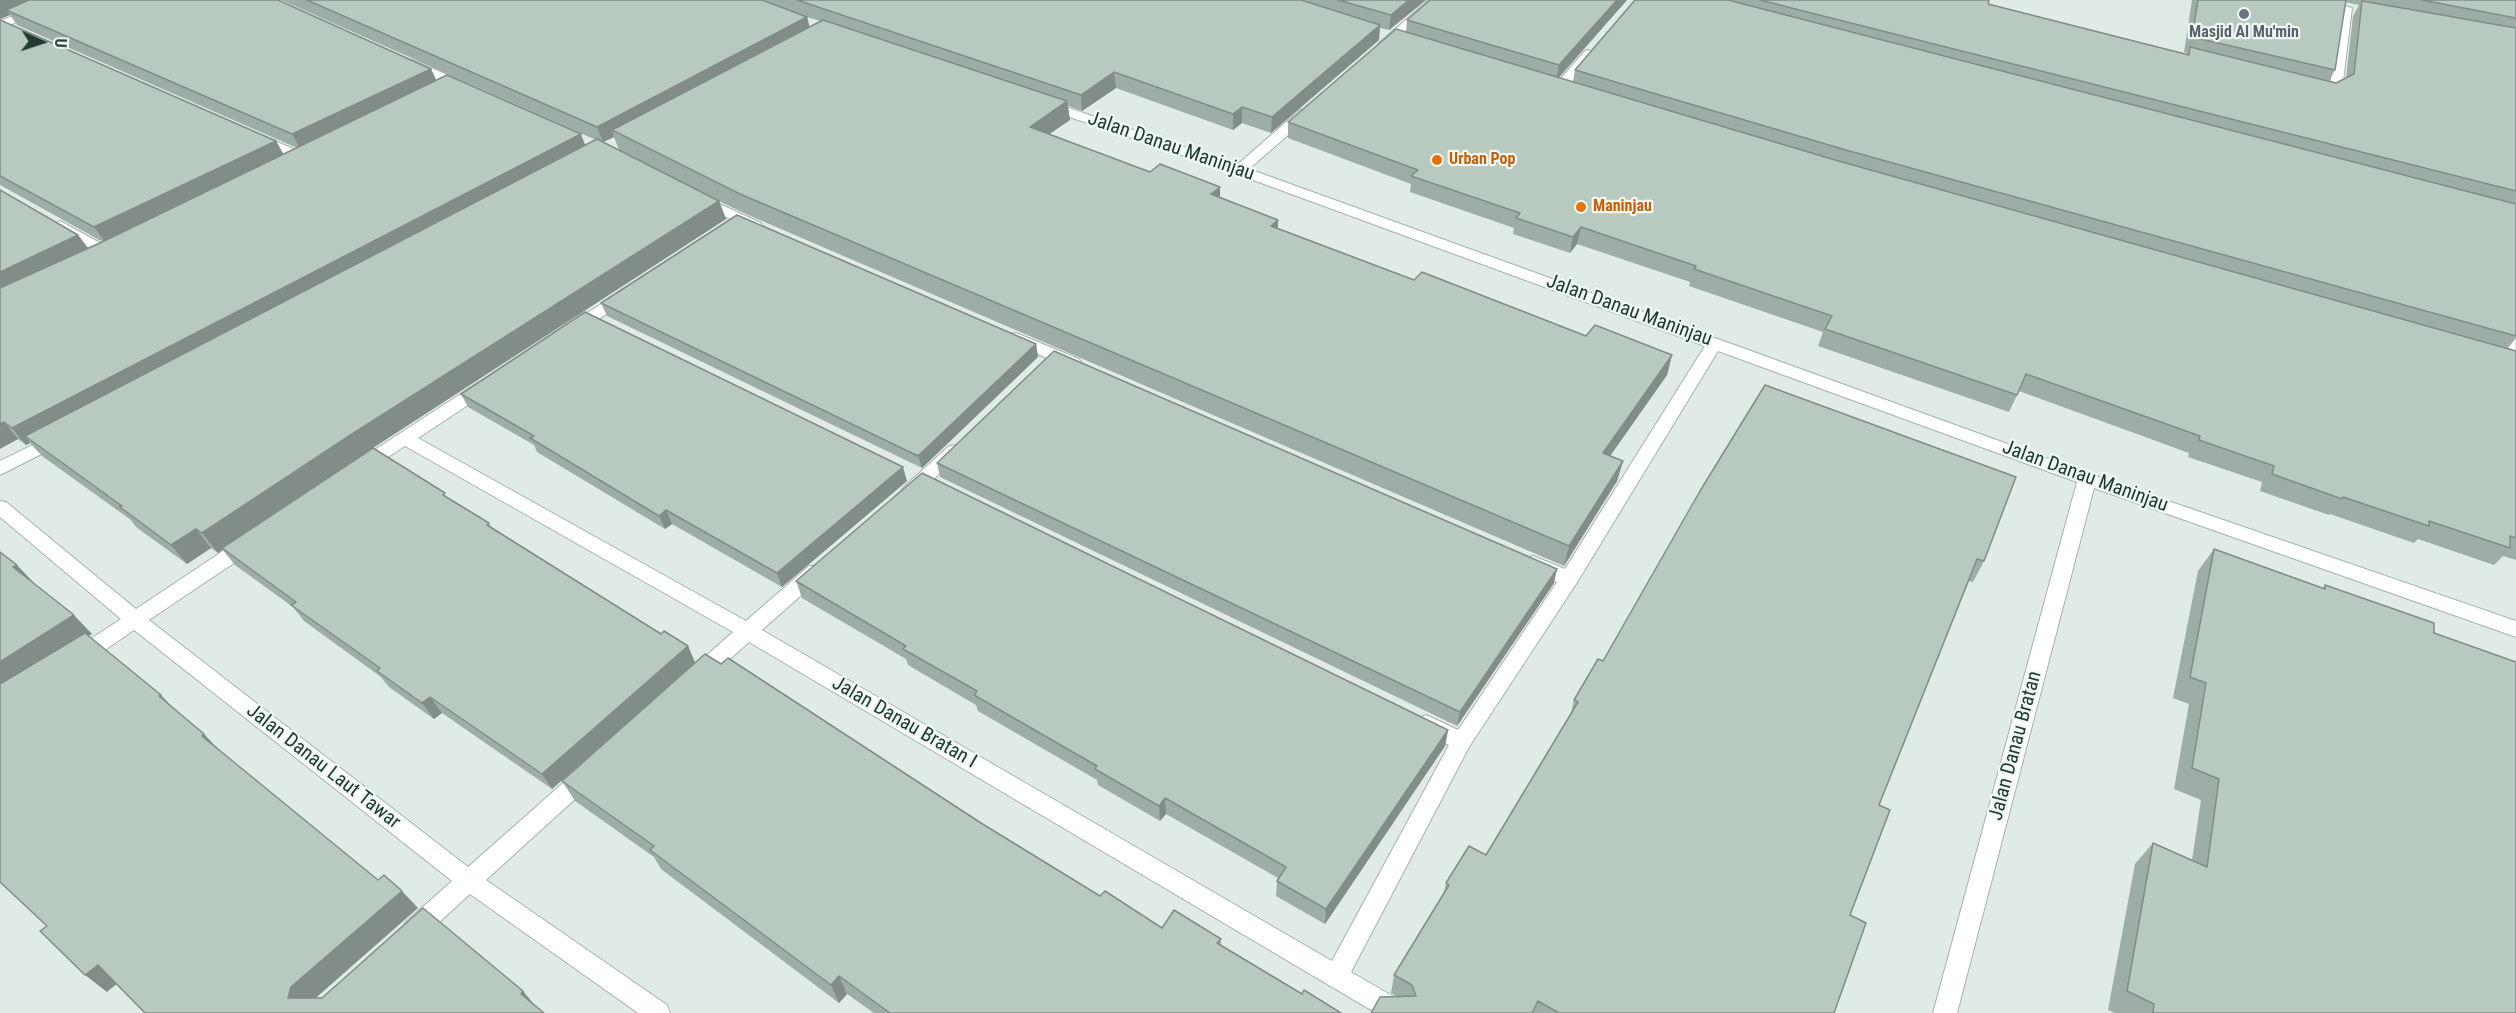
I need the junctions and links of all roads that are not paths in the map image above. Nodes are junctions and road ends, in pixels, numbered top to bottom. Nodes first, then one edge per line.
1 (63, 0) edge
2 (1436, 0) edge
3 (2330, 5) edge
4 (1, 25) edge
5 (1376, 32) edge
6 (23, 34) edge
7 (1392, 37) junction
8 (1410, 43) edge
9 (1599, 43) edge
10 (1374, 53) edge
11 (402, 60) edge
12 (455, 83) junction
13 (1562, 87) edge
14 (2314, 91) edge
15 (435, 93) edge
16 (475, 93) edge
17 (1037, 102) edge
18 (1311, 107) edge
19 (249, 135) edge
20 (283, 168) edge
21 (1239, 170) junction
22 (689, 193) edge
23 (49, 219) edge
24 (740, 219) junction
25 (720, 232) edge
26 (772, 233) edge
27 (87, 263) edge
28 (641, 284) edge
29 (2515, 304) edge
30 (591, 317) junction
31 (613, 327) edge
32 (1000, 331) edge
33 (562, 336) edge
34 (1715, 343) junction
35 (1054, 354) junction
36 (2511, 362) edge
37 (1087, 369) edge
38 (1038, 370) edge
39 (503, 374) edge
40 (73, 431) edge
41 (405, 438) junction
42 (965, 440) edge
43 (0, 469) edge
44 (903, 469) edge
45 (347, 477) edge
46 (2087, 478) junction
47 (924, 479) junction
48 (946, 490) edge
49 (898, 502) edge
50 (0, 507) edge
51 (260, 535) edge
52 (1514, 555) edge
53 (827, 563) edge
54 (1569, 579) junction
55 (135, 620) junction
56 (2516, 629) edge
57 (747, 631) junction
58 (66, 665) edge
59 (686, 686) edge
60 (1408, 715) edge
61 (1462, 741) junction
62 (599, 764) edge
63 (469, 881) junction
64 (399, 943) edge
65 (1336, 976) junction
66 (658, 1013) edge
67 (1399, 1013) edge
68 (1945, 1013) edge

1 - 4 street
2 - 7 street
3 - 14 street
4 - 6 street
5 - 7 street
7 - 8 street
7 - 10 street
9 - 13 street
11 - 12 street
12 - 15 street
12 - 16 street
17 - 21 street, Jalan Danau Maninjau
18 - 21 street
19 - 20 street
21 - 34 street, Jalan Danau Maninjau
22 - 24 street
23 - 27 street
24 - 25 street
24 - 26 street
28 - 30 street
29 - 36 street
30 - 31 street
30 - 33 street
32 - 35 street
34 - 46 street, Jalan Danau Maninjau
34 - 54 street
35 - 37 street
35 - 38 street
39 - 41 street
40 - 43 street
41 - 45 street
41 - 57 street, Jalan Danau Bratan I
42 - 47 street
44 - 47 street
46 - 56 street, Jalan Danau Maninjau
46 - 68 street, Jalan Danau Bratan
47 - 48 street
47 - 49 street
50 - 55 street, Jalan Danau Laut Tawar
51 - 55 street
52 - 54 street
53 - 57 street
54 - 61 street
55 - 58 street
55 - 63 street, Jalan Danau Laut Tawar
57 - 59 street
57 - 65 street, Jalan Danau Bratan I
60 - 61 street
61 - 65 street
62 - 63 street
63 - 64 street
63 - 66 street, Jalan Danau Laut Tawar
65 - 67 street, Jalan Danau Bratan I

